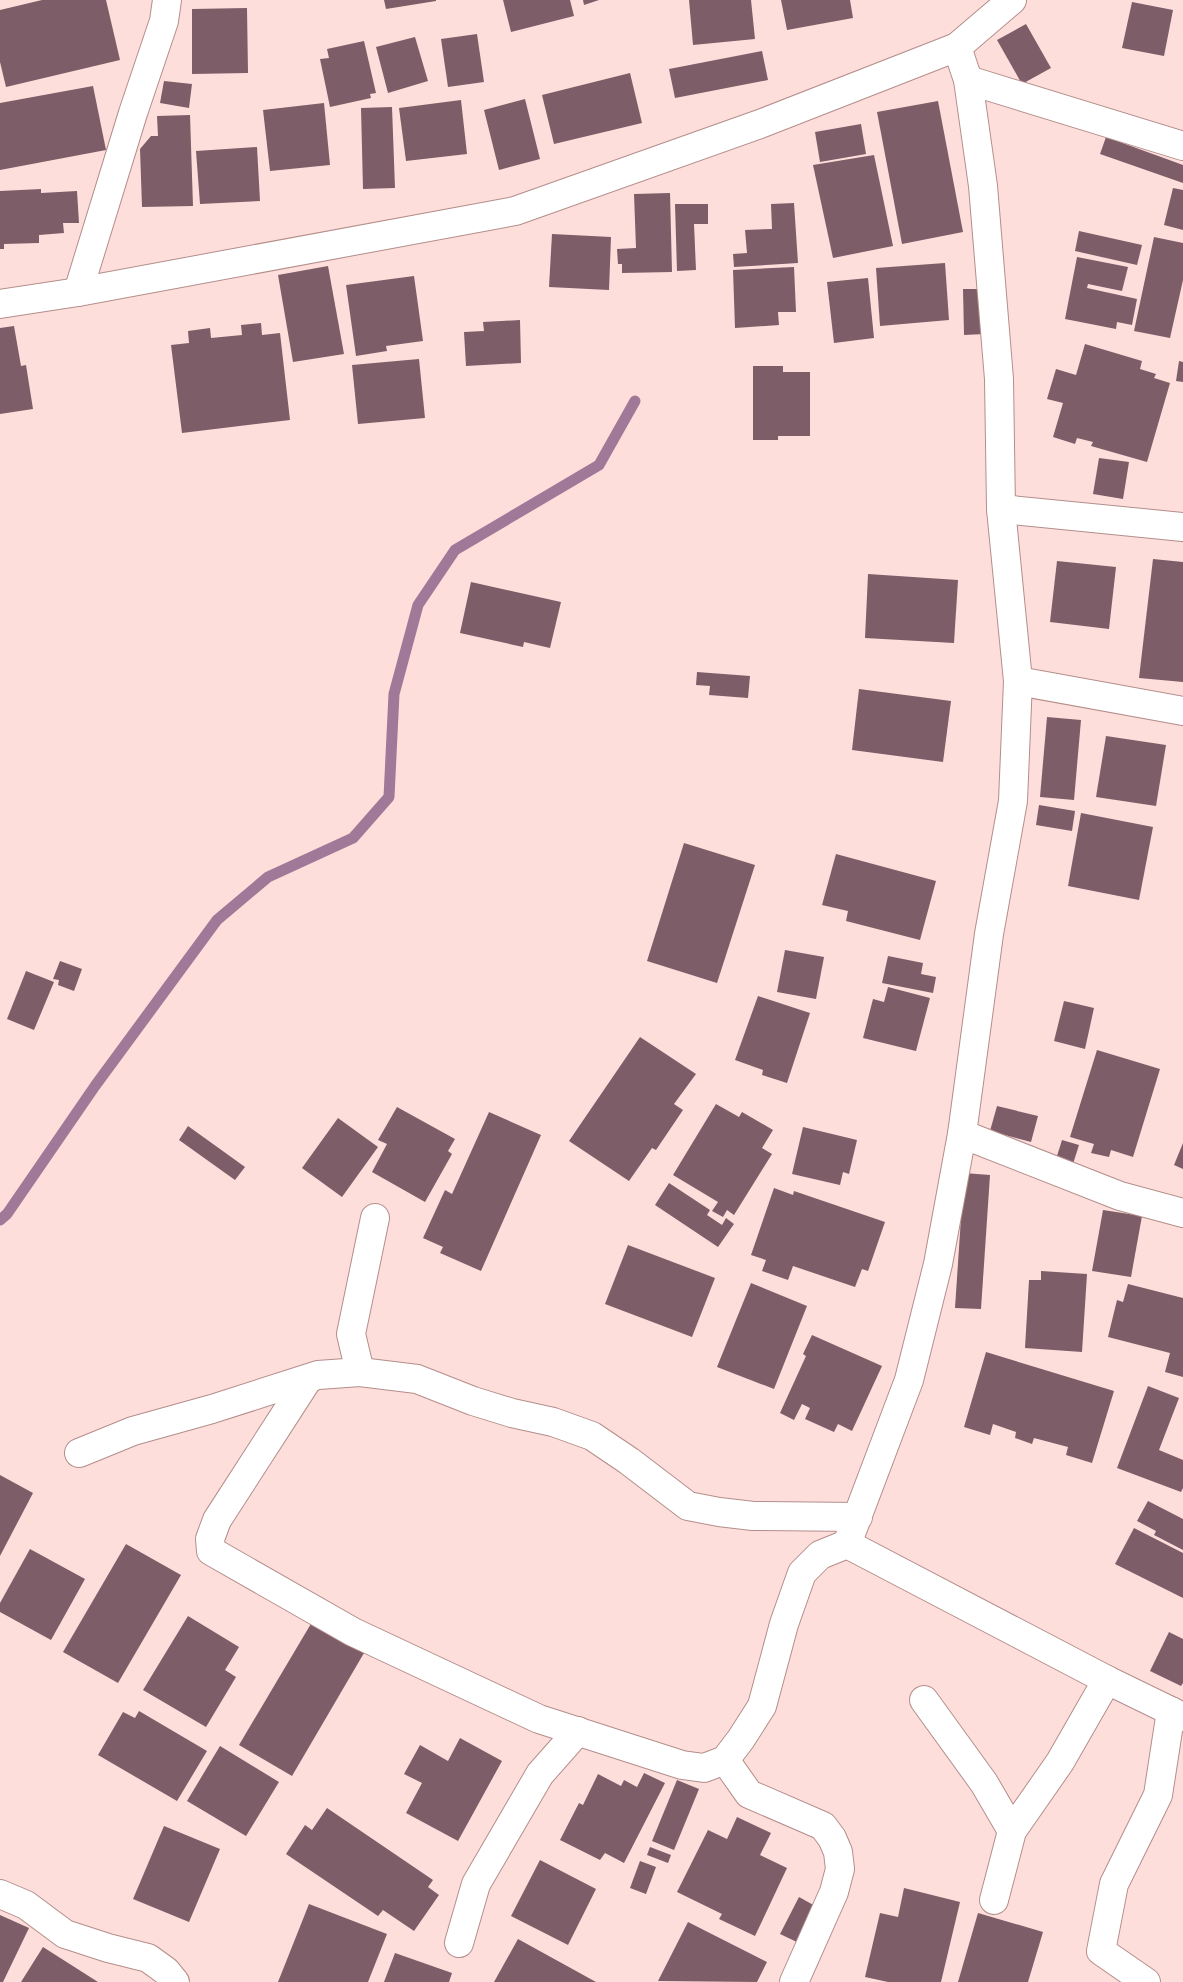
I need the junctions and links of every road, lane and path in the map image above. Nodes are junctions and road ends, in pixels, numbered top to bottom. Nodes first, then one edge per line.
1 (167, 0) edge
2 (1012, 0) edge
3 (957, 47) junction
4 (968, 80) junction
5 (1183, 146) edge
6 (78, 292) junction
7 (0, 304) edge
8 (1002, 509) junction
9 (1183, 527) edge
10 (1018, 681) junction
11 (1183, 711) edge
12 (962, 1134) junction
13 (1183, 1213) edge
14 (375, 1218) dead end
15 (360, 1372) junction
16 (308, 1379) junction
17 (79, 1452) dead end
18 (858, 1518) junction
19 (847, 1544) junction
20 (1107, 1680) junction
21 (924, 1700) dead end
22 (1177, 1714) edge
23 (578, 1732) junction
24 (725, 1760) junction
25 (1012, 1831) junction
26 (0, 1894) edge
27 (994, 1900) dead end
28 (459, 1942) dead end
29 (175, 1982) edge
30 (794, 1982) edge
31 (1146, 1982) edge

1 - 6 street
2 - 3 street
3 - 4 street
3 - 6 street
4 - 5 street
4 - 8 street
6 - 7 street
8 - 9 street
8 - 10 street
10 - 11 street
10 - 12 street
12 - 13 street
12 - 18 street
14 - 15 street
15 - 16 street
15 - 18 street
16 - 17 street
16 - 23 street
18 - 19 street
19 - 20 street
19 - 24 street
20 - 22 street
20 - 25 street
21 - 25 street
22 - 31 street
23 - 24 street
23 - 28 street
24 - 30 street
25 - 27 street
26 - 29 street

